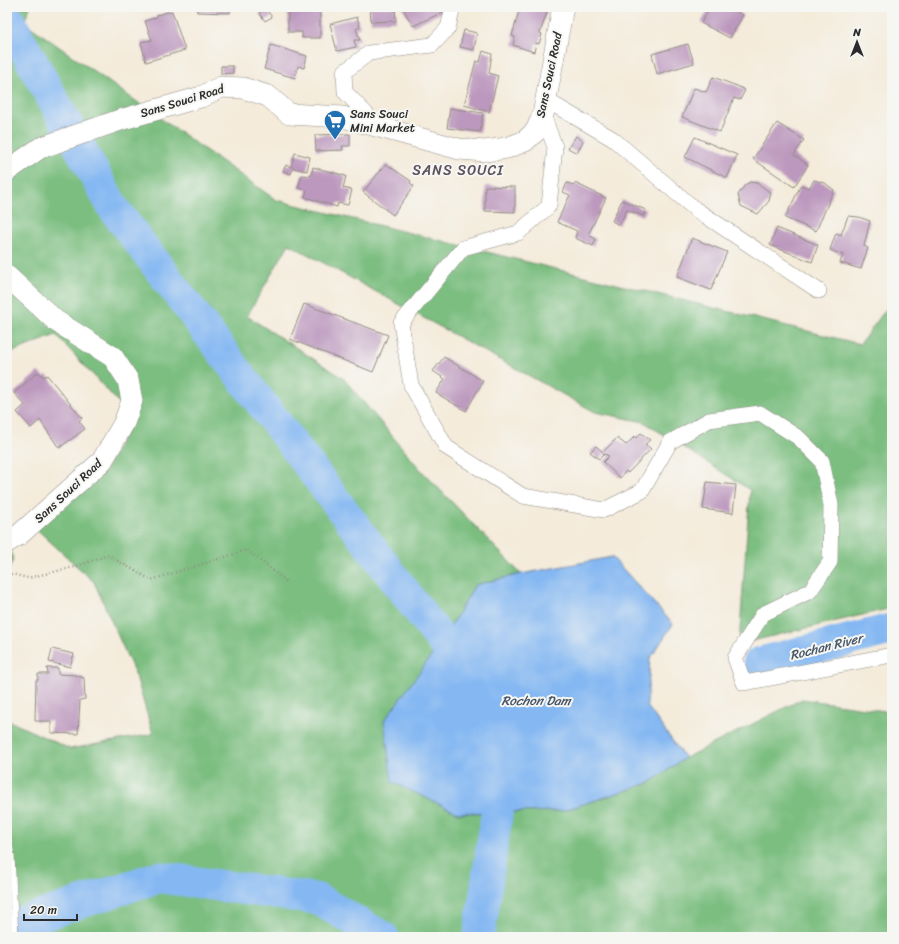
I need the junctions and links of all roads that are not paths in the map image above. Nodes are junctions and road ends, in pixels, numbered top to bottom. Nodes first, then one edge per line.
1 (453, 7) edge
2 (563, 7) edge
3 (544, 108) junction
4 (378, 126) junction
5 (7, 171) edge
6 (7, 276) edge
7 (819, 291) dead end
8 (7, 542) edge
9 (892, 655) edge
10 (7, 833) edge
11 (15, 937) edge

1 - 4 street
2 - 3 main road, Sans Souci Road
3 - 4 main road, Sans Souci Road
3 - 7 street
3 - 9 street
4 - 5 main road, Sans Souci Road
6 - 8 main road, Sans Souci Road
10 - 11 lane

